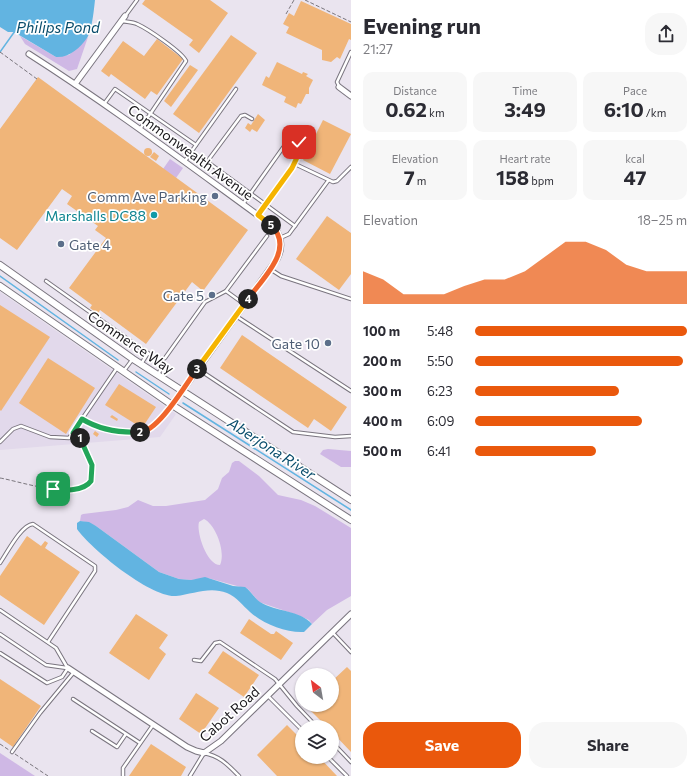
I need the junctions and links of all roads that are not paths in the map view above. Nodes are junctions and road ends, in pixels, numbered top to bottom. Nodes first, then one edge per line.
1 (137, 0) edge
2 (125, 16) joint
3 (122, 21) junction
4 (351, 52) edge
5 (29, 54) dead end
6 (75, 84) junction
7 (339, 87) joint
8 (236, 89) dead end
9 (351, 96) edge
10 (104, 104) junction
11 (151, 114) junction
12 (252, 120) dead end
13 (140, 130) junction
14 (196, 146) junction
15 (184, 161) junction
16 (295, 164) junction
17 (351, 166) edge
18 (328, 181) junction
19 (250, 194) junction
20 (243, 204) junction
21 (265, 205) junction
22 (258, 215) junction
23 (295, 226) junction
24 (267, 236) dead end
25 (280, 238) junction
26 (0, 265) edge
27 (270, 269) junction
28 (46, 281) dead end
29 (0, 286) edge
30 (226, 291) junction
31 (351, 299) edge
32 (244, 304) junction
33 (236, 316) junction
34 (148, 353) junction
35 (165, 358) dead end
36 (133, 359) junction
37 (141, 364) junction
38 (117, 368) junction
39 (198, 368) junction
40 (123, 372) junction
41 (158, 375) junction
42 (182, 391) junction
43 (351, 391) edge
44 (172, 405) junction
45 (82, 419) junction
46 (351, 436) edge
47 (0, 442) edge
48 (351, 500) edge
49 (351, 520) edge
50 (0, 563) edge
51 (0, 610) edge
52 (351, 614) edge
53 (332, 632) junction
54 (0, 634) edge
55 (48, 642) junction
56 (351, 652) edge
57 (0, 653) edge
58 (194, 660) dead end
59 (68, 668) junction
60 (74, 672) junction
61 (280, 684) junction
62 (268, 696) junction
63 (73, 699) dead end
64 (310, 720) edge
65 (295, 723) edge
66 (153, 725) junction
67 (92, 731) dead end
68 (126, 734) junction
69 (140, 743) junction
70 (339, 749) edge
71 (12, 752) road end
72 (204, 752) junction
73 (351, 762) edge
74 (335, 764) edge
75 (123, 776) edge
76 (190, 776) edge
77 (239, 776) edge
78 (347, 776) edge

1 - 2 lane
2 - 3 street
3 - 6 street
3 - 11 lane
4 - 7 lane
5 - 6 street, Commonwealth Avenue
6 - 10 street, Commonwealth Avenue
7 - 9 street
8 - 14 lane
10 - 11 lane
10 - 13 street, Commonwealth Avenue
11 - 13 lane
11 - 14 lane
12 - 19 lane
13 - 15 street, Commonwealth Avenue
14 - 15 lane
15 - 20 street, Commonwealth Avenue
16 - 18 lane
16 - 19 lane
16 - 21 lane
17 - 18 lane
18 - 23 lane
19 - 20 lane
19 - 21 lane
20 - 22 street, Commonwealth Avenue
21 - 22 lane
21 - 23 lane
22 - 25 street, Commonwealth Avenue
23 - 25 lane
24 - 30 lane
25 - 27 street
26 - 36 street, Commerce Way
27 - 31 lane
27 - 32 street
28 - 34 lane
29 - 38 street, Commerce Way
30 - 32 lane
30 - 35 lane
32 - 33 street
33 - 39 street
33 - 43 lane
34 - 37 lane
34 - 41 lane
36 - 37 street, Commerce Way
36 - 40 lane
37 - 41 street, Commerce Way
38 - 40 street, Commerce Way
38 - 45 lane
39 - 42 street
39 - 46 lane
40 - 44 street, Commerce Way
41 - 42 street, Commerce Way
42 - 44 street
42 - 48 street, Commerce Way
44 - 45 lane
44 - 49 street, Commerce Way
45 - 47 lane
50 - 55 lane
51 - 55 lane
52 - 53 street, Cabot Road
53 - 56 lane
53 - 61 street, Cabot Road
54 - 59 lane
55 - 59 lane
57 - 59 lane
58 - 61 lane
59 - 60 street, Cabot Road
60 - 66 street, Cabot Road
60 - 71 lane
61 - 62 street, Cabot Road
61 - 64 lane
62 - 65 lane
62 - 72 street, Cabot Road
63 - 68 lane
66 - 69 lane
66 - 72 street, Cabot Road
67 - 68 lane
68 - 69 lane
69 - 75 lane
70 - 73 lane
72 - 76 lane
72 - 77 lane
74 - 78 lane

